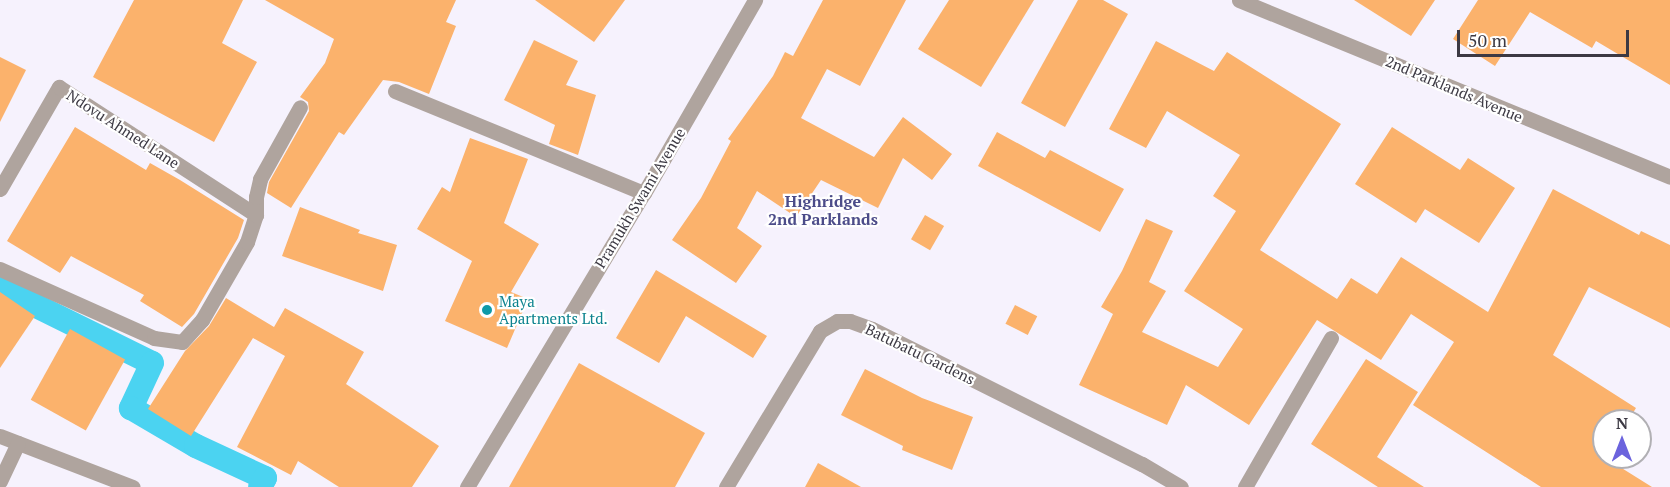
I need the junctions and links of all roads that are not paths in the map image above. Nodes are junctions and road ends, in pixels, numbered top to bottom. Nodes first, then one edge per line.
1 (755, 0) edge
2 (1239, 0) edge
3 (395, 91) dead end
4 (300, 107) dead end
5 (1670, 177) edge
6 (0, 189) edge
7 (644, 193) junction
8 (256, 215) junction
9 (0, 269) edge
10 (1331, 339) dead end
11 (0, 436) edge
12 (18, 443) junction
13 (0, 481) edge
14 (133, 487) edge
15 (467, 487) edge
16 (726, 487) edge
17 (1181, 487) edge
18 (1245, 487) edge

1 - 7 street, Pramukh Swami Avenue
2 - 5 street, 2nd Parklands Avenue
3 - 7 street
4 - 8 street
6 - 8 street, Ndovu Ahmed Lane
7 - 15 street, Pramukh Swami Avenue
8 - 9 street
10 - 18 street
11 - 12 street
12 - 13 street
12 - 14 street
16 - 17 street, Batubatu Gardens

